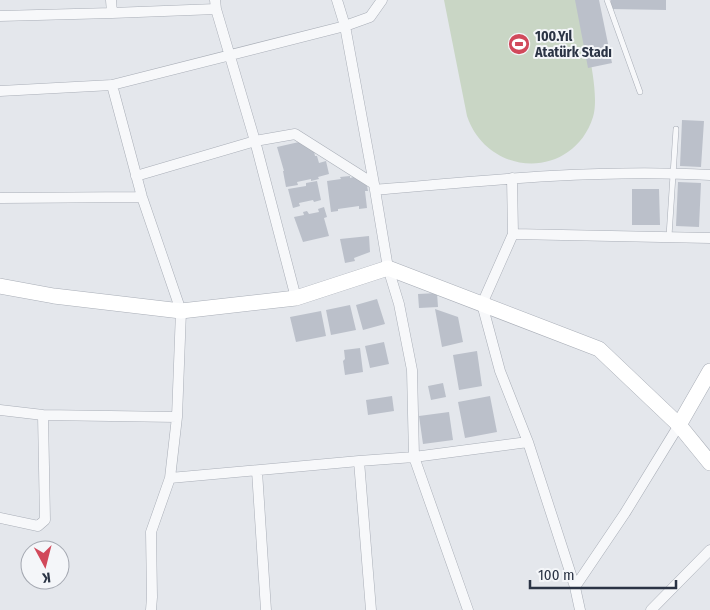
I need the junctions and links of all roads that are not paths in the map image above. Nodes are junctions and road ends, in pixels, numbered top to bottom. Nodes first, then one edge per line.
1 (111, 0) edge
2 (337, 0) edge
3 (382, 0) edge
4 (607, 0) edge
5 (216, 4) edge
6 (112, 13) junction
7 (0, 16) edge
8 (344, 26) junction
9 (230, 54) junction
10 (112, 86) junction
11 (0, 91) edge
12 (640, 92) dead end
13 (676, 129) dead end
14 (255, 141) junction
15 (673, 173) junction
16 (710, 175) edge
17 (136, 176) junction
18 (512, 178) junction
19 (375, 187) junction
20 (142, 197) junction
21 (0, 198) edge
22 (513, 234) junction
23 (669, 236) junction
24 (710, 238) edge
25 (388, 268) junction
26 (0, 286) edge
27 (296, 298) junction
28 (482, 304) junction
29 (181, 311) junction
30 (710, 371) edge
31 (0, 410) edge
32 (43, 415) junction
33 (177, 417) junction
34 (679, 425) junction
35 (528, 442) junction
36 (414, 457) junction
37 (359, 461) junction
38 (710, 463) edge
39 (257, 471) junction
40 (170, 478) junction
41 (0, 518) edge
42 (710, 550) edge
43 (576, 587) junction
44 (151, 610) edge
45 (266, 610) edge
46 (371, 610) edge
47 (468, 610) edge
48 (580, 610) edge
49 (650, 610) edge

1 - 6 street
2 - 8 street
3 - 8 street
4 - 12 lane
5 - 6 street
5 - 9 street
6 - 7 street
8 - 9 street
8 - 19 street
9 - 10 street
9 - 14 street
10 - 11 street
10 - 17 street
13 - 15 lane
14 - 17 street
14 - 19 street
14 - 27 street
15 - 16 street
15 - 18 street
15 - 23 lane
17 - 20 street
18 - 19 street
18 - 22 street
19 - 25 street
20 - 21 street
20 - 29 street
22 - 23 street
22 - 28 street
23 - 24 street
25 - 27 street
25 - 28 street
25 - 36 street
26 - 29 street
27 - 29 street
28 - 34 street
28 - 35 street
29 - 33 street
30 - 34 street
31 - 32 street
32 - 33 street
32 - 41 street
33 - 40 street
34 - 38 street
34 - 43 street
35 - 36 street
35 - 43 street
36 - 37 street
36 - 47 street
37 - 39 street
37 - 46 street
39 - 40 street
39 - 45 street
40 - 44 street
42 - 49 street
43 - 48 street

